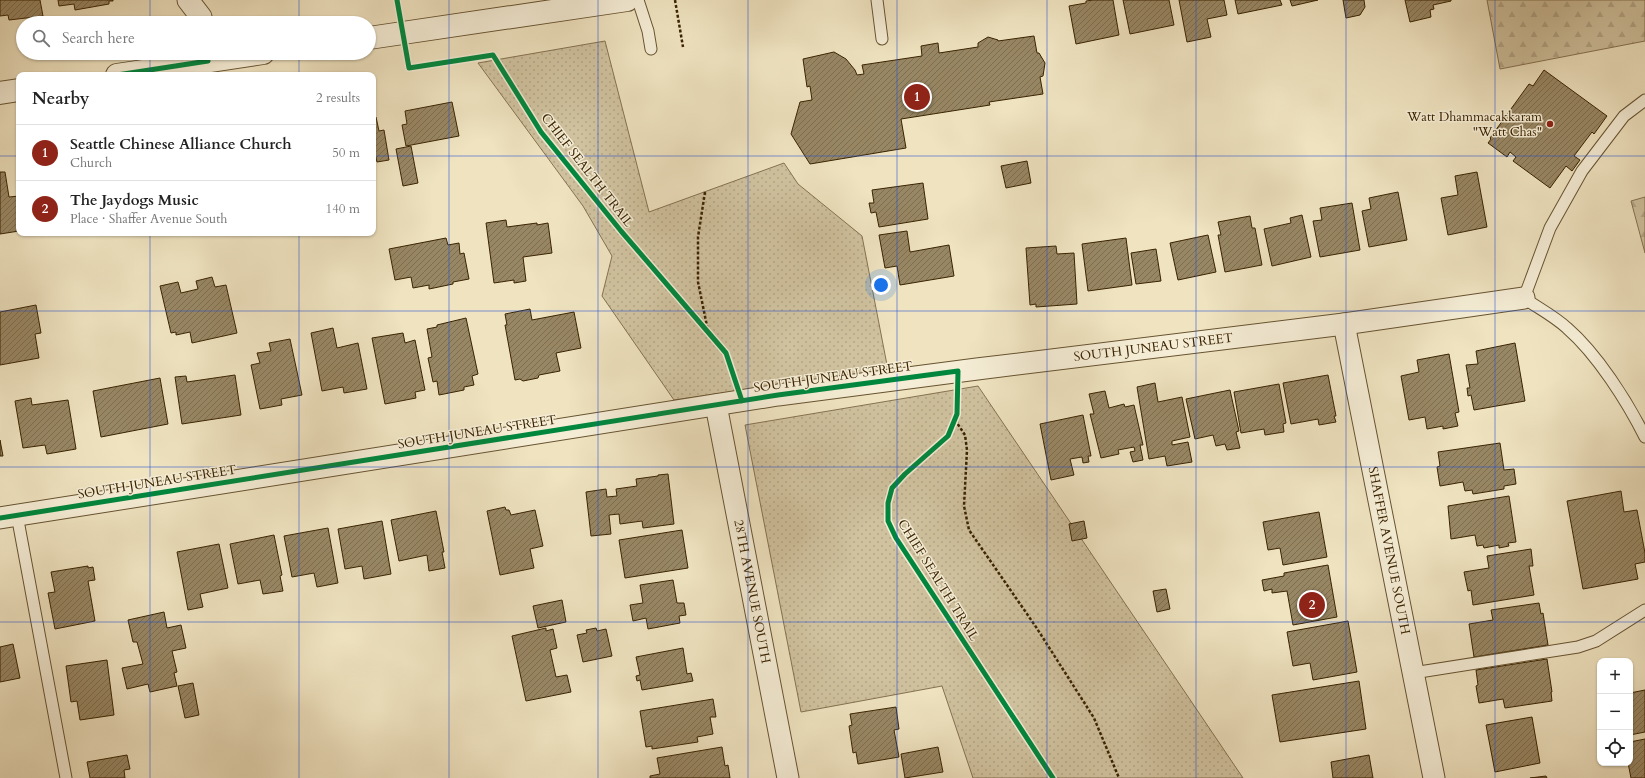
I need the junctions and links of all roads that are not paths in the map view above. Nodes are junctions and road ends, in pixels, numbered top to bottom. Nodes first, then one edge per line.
1 (188, 0) edge
2 (628, 0) edge
3 (638, 0) edge
4 (877, 0) edge
5 (200, 16) edge
6 (376, 37) edge
7 (882, 39) dead end
8 (651, 49) dead end
9 (192, 60) edge
10 (133, 72) edge
11 (16, 90) edge
12 (0, 93) edge
13 (1645, 100) edge
14 (1524, 298) junction
15 (1344, 324) junction
16 (716, 405) junction
17 (1645, 437) edge
18 (9, 516) edge
19 (1645, 610) edge
20 (1412, 673) junction
21 (66, 778) edge
22 (788, 778) edge
23 (1434, 778) edge

1 - 5 street
2 - 6 street
3 - 8 lane
4 - 7 lane
9 - 10 street
11 - 12 street
13 - 14 lane
14 - 15 street, SOUTH JUNEAU STREET
14 - 17 lane
15 - 16 street, SOUTH JUNEAU STREET
15 - 20 street, SHAFFER AVENUE SOUTH
16 - 18 street, SOUTH JUNEAU STREET
16 - 22 street, 28TH AVENUE SOUTH
18 - 21 lane
19 - 20 lane
20 - 23 street, SHAFFER AVENUE SOUTH

